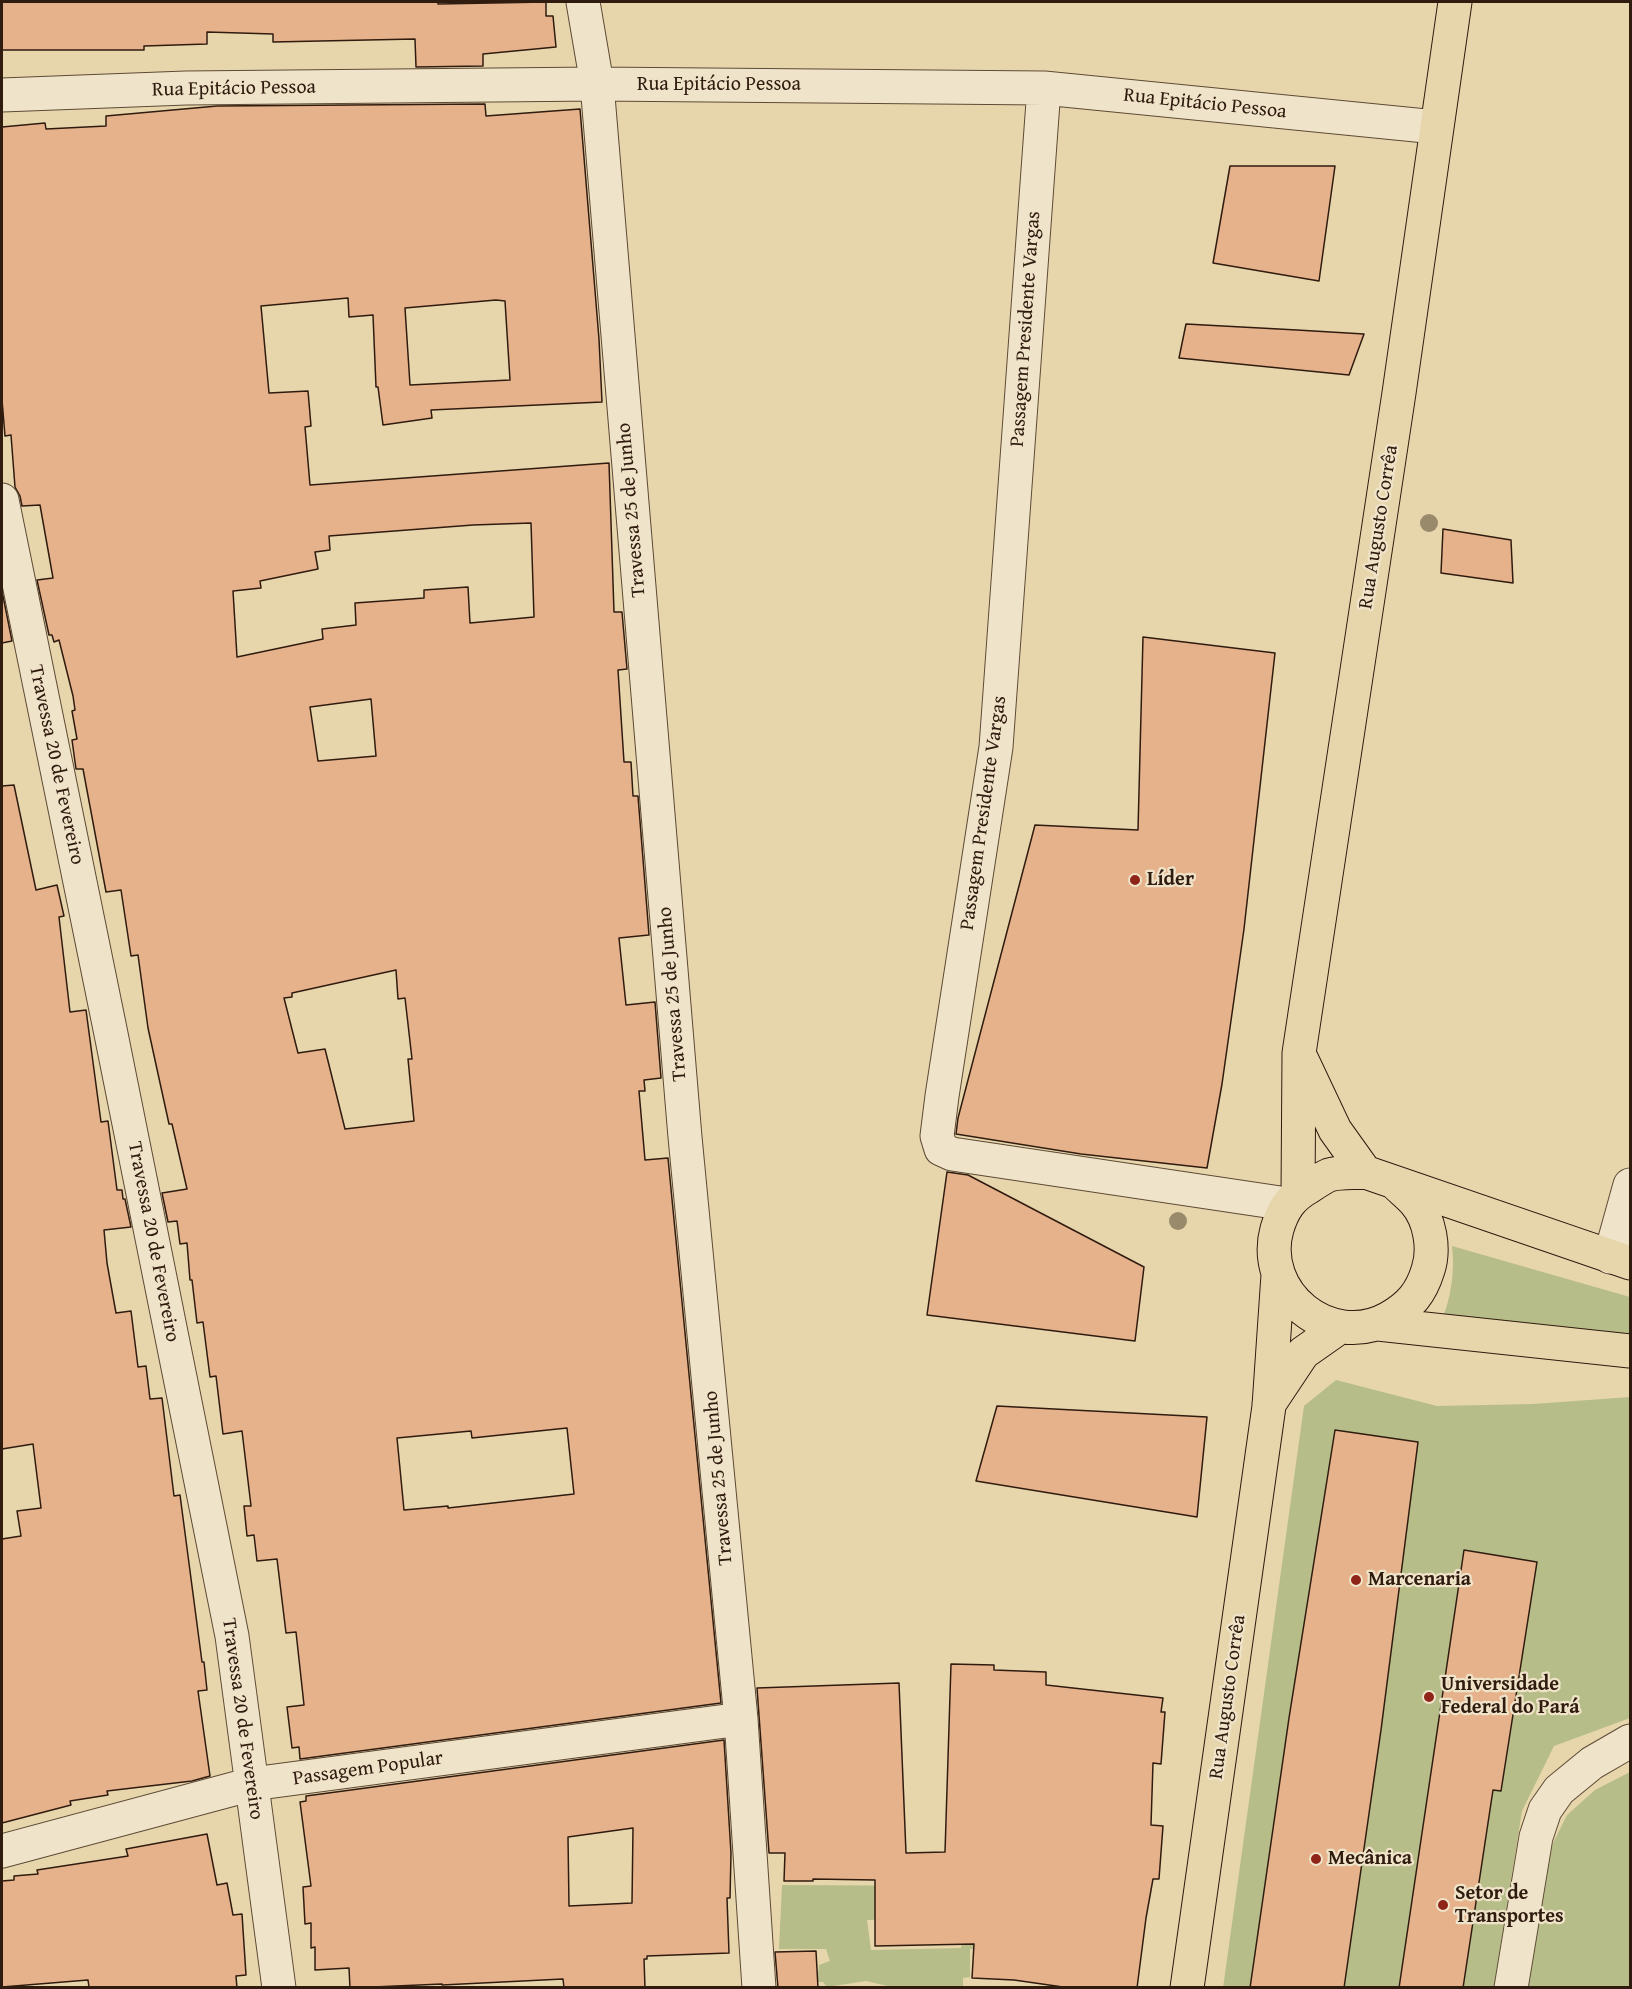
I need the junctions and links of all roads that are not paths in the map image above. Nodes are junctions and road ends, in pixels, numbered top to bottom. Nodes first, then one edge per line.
1 (583, 2) edge
2 (1455, 2) edge
3 (597, 84) junction
4 (1044, 88) junction
5 (2, 95) edge
6 (1436, 127) junction
7 (2, 500) edge
8 (1299, 1053) junction
9 (1380, 1178) junction
10 (1630, 1185) edge
11 (1292, 1199) junction
12 (1620, 1260) edge
13 (1278, 1275) junction
14 (1378, 1324) junction
15 (1340, 1328) junction
16 (1630, 1351) edge
17 (1269, 1406) junction
18 (741, 1719) junction
19 (1630, 1741) edge
20 (252, 1784) junction
21 (2, 1851) edge
22 (279, 1988) edge
23 (759, 1988) edge
24 (1186, 1988) edge
25 (1510, 1988) edge

1 - 3 street, Travessa 25 de Junho
2 - 6 main road, Rua Augusto Corrêa
3 - 4 street, Rua Epitácio Pessoa
3 - 5 street, Rua Epitácio Pessoa
3 - 18 street, Travessa 25 de Junho
4 - 6 street, Rua Epitácio Pessoa
4 - 11 street, Passagem Presidente Vargas
6 - 8 main road, Rua Augusto Corrêa
7 - 20 street, Travessa 20 de Fevereiro
8 - 9 main road
8 - 11 main road, Rua Augusto Corrêa
9 - 11 main road
9 - 12 main road
9 - 14 main road
10 - 12 street
11 - 13 main road
13 - 15 main road
13 - 17 main road, Rua Augusto Corrêa
14 - 15 main road
14 - 16 main road
15 - 17 main road, Rua Augusto Corrêa
17 - 24 main road, Rua Augusto Corrêa
18 - 20 street, Passagem Popular
18 - 23 street, Travessa 25 de Junho
19 - 25 street
20 - 21 street, Passagem Popular
20 - 22 street, Travessa 20 de Fevereiro

